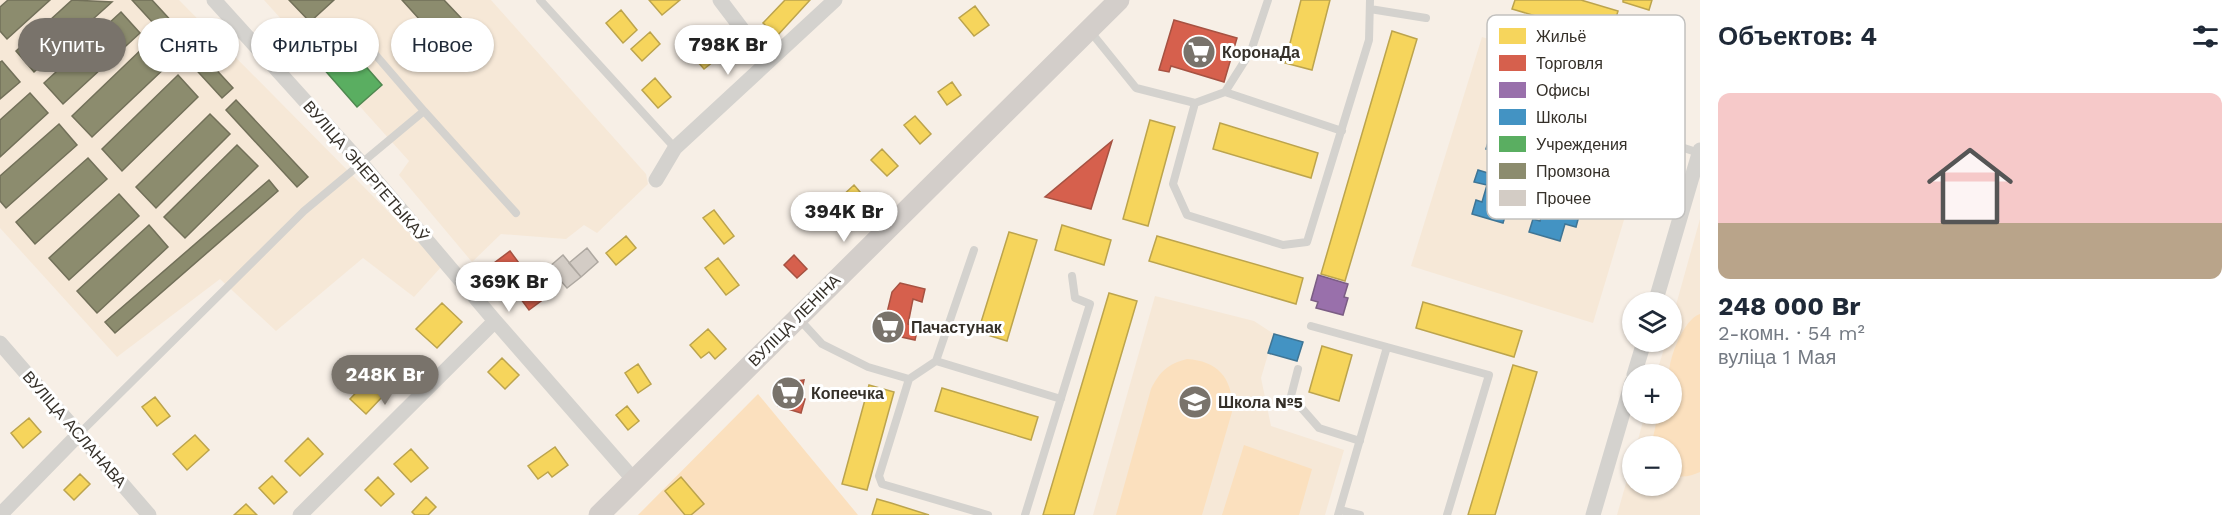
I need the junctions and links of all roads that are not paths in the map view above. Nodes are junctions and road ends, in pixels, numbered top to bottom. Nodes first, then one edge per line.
1 (214, 0) edge
2 (540, 0) edge
3 (720, 0) edge
4 (835, 0) edge
5 (1119, 0) edge
6 (1268, 0) edge
7 (1370, 4) edge
8 (1426, 18) dead end
9 (1089, 30) junction
10 (379, 58) edge
11 (767, 62) junction
12 (1225, 92) junction
13 (1195, 103) junction
14 (424, 111) junction
15 (1342, 131) junction
16 (675, 148) junction
17 (1699, 151) edge
18 (362, 164) junction
19 (656, 180) dead end
20 (1685, 199) edge
21 (516, 213) dead end
22 (1679, 219) edge
23 (974, 249) dead end
24 (1072, 276) dead end
25 (1658, 292) edge
26 (796, 316) junction
27 (495, 321) junction
28 (1311, 326) dead end
29 (0, 343) edge
30 (1388, 347) junction
31 (936, 361) junction
32 (1298, 369) dead end
33 (909, 379) junction
34 (1061, 399) junction
35 (1622, 416) edge
36 (80, 433) junction
37 (1360, 441) junction
38 (634, 480) junction
39 (1339, 512) edge
40 (0, 515) edge
41 (149, 515) edge
42 (300, 515) edge
43 (599, 515) edge
44 (988, 515) edge
45 (1025, 515) edge
46 (1360, 515) edge
47 (1447, 515) edge
48 (1593, 515) edge

1 - 18 street, ВУЛІЦА ЭНЕРГЕТЫКАЎ
2 - 16 lane
3 - 11 street
4 - 11 street
5 - 9 main road, ВУЛІЦА ЛЕНІНА
6 - 12 lane
7 - 8 lane
7 - 15 lane
9 - 13 lane
9 - 26 main road, ВУЛІЦА ЛЕНІНА
10 - 14 lane
11 - 16 street
12 - 13 lane
12 - 15 lane
13 - 15 lane
14 - 18 lane
14 - 21 lane
16 - 19 street
17 - 20 street
18 - 27 street, ВУЛІЦА ЭНЕРГЕТЫКАЎ
18 - 36 lane
22 - 25 street
23 - 31 lane
24 - 34 lane
26 - 33 lane
26 - 38 main road, ВУЛІЦА ЛЕНІНА
27 - 38 street, ВУЛІЦА ЭНЕРГЕТЫКАЎ
27 - 42 street
28 - 30 lane
29 - 36 street, ВУЛІЦА АСЛАНАВА
30 - 37 lane
30 - 47 lane
31 - 33 lane
31 - 34 lane
32 - 37 lane
33 - 44 lane
34 - 45 lane
35 - 48 street
36 - 40 street
36 - 41 street, ВУЛІЦА АСЛАНАВА
37 - 39 lane
38 - 43 main road, ВУЛІЦА ЛЕНІНА
39 - 46 lane

